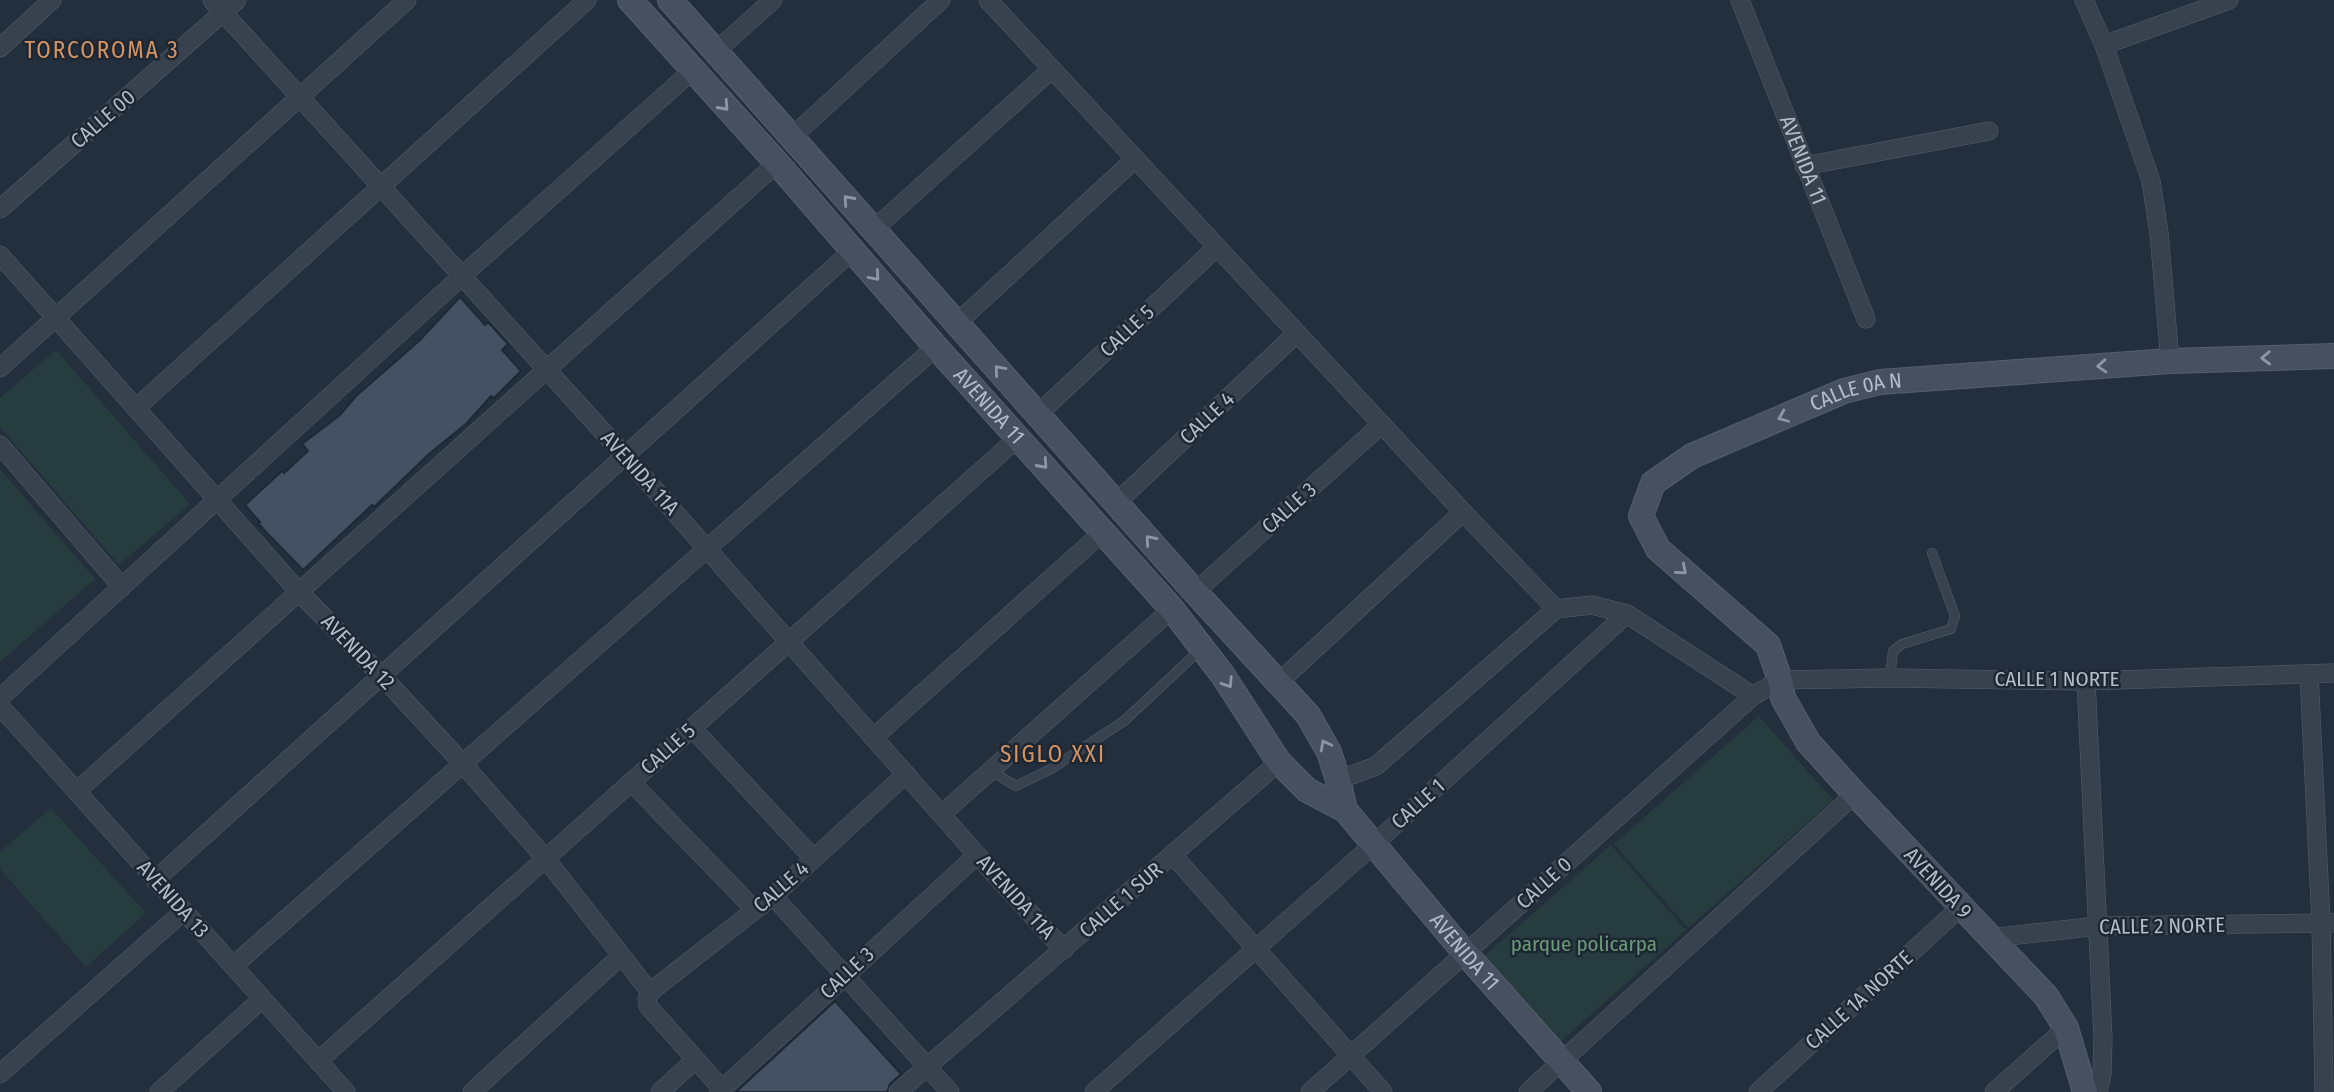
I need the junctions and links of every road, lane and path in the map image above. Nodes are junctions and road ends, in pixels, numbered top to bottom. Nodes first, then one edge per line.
1 (52, 0) edge
2 (237, 0) edge
3 (407, 0) edge
4 (587, 0) edge
5 (630, 0) edge
6 (670, 0) edge
7 (773, 0) edge
8 (941, 0) edge
9 (988, 0) edge
10 (1740, 0) edge
11 (2084, 0) edge
12 (2219, 2) edge
13 (218, 7) edge
14 (2104, 46) junction
15 (0, 48) edge
16 (716, 51) junction
17 (1052, 69) junction
18 (692, 71) junction
19 (300, 96) junction
20 (1989, 131) dead end
21 (792, 137) junction
22 (1135, 159) junction
23 (777, 163) junction
24 (1804, 166) junction
25 (383, 187) junction
26 (0, 209) edge
27 (874, 229) junction
28 (1217, 247) junction
29 (853, 250) junction
30 (0, 255) edge
31 (463, 275) junction
32 (1866, 318) dead end
33 (57, 319) junction
34 (957, 323) junction
35 (1297, 334) junction
36 (936, 347) junction
37 (2334, 356) edge
38 (2170, 361) junction
39 (0, 369) edge
40 (546, 370) junction
41 (136, 408) junction
42 (1038, 414) junction
43 (1382, 424) junction
44 (1018, 437) junction
45 (0, 445) edge
46 (625, 456) junction
47 (217, 500) junction
48 (1117, 502) junction
49 (1463, 512) junction
50 (1104, 531) junction
51 (707, 549) junction
52 (1932, 553) dead end
53 (122, 587) junction
54 (299, 592) junction
55 (1195, 592) junction
56 (1172, 609) junction
57 (1556, 609) junction
58 (1627, 614) junction
59 (789, 642) junction
60 (1202, 648) junction
61 (2334, 673) edge
62 (2309, 674) junction
63 (381, 675) junction
64 (1890, 678) junction
65 (1780, 680) junction
66 (2086, 681) junction
67 (1278, 683) junction
68 (1754, 696) junction
69 (0, 698) edge
70 (0, 706) edge
71 (692, 728) junction
72 (874, 737) junction
73 (1279, 762) junction
74 (463, 764) junction
75 (991, 771) junction
76 (906, 774) junction
77 (1338, 780) junction
78 (631, 782) junction
79 (77, 792) junction
80 (1854, 794) junction
81 (1345, 810) junction
82 (942, 814) junction
83 (1374, 844) junction
84 (1172, 854) junction
85 (977, 855) junction
86 (814, 858) junction
87 (546, 859) junction
88 (155, 880) junction
89 (773, 895) junction
90 (1961, 908) junction
91 (755, 910) junction
92 (184, 911) junction
93 (2327, 923) edge
94 (2098, 926) junction
95 (1991, 938) junction
96 (1255, 947) junction
97 (1064, 950) junction
98 (1465, 953) junction
99 (621, 956) junction
100 (233, 966) junction
101 (845, 975) junction
102 (650, 992) junction
103 (262, 999) junction
104 (2066, 1028) junction
105 (1351, 1056) junction
106 (695, 1060) junction
107 (318, 1061) junction
108 (1562, 1061) junction
109 (927, 1066) junction
110 (0, 1074) edge
111 (342, 1091) edge
112 (720, 1091) edge
113 (159, 1092) edge
114 (472, 1092) edge
115 (660, 1092) edge
116 (898, 1092) edge
117 (950, 1092) edge
118 (1094, 1092) edge
119 (1310, 1092) edge
120 (1383, 1092) edge
121 (1528, 1092) edge
122 (1589, 1092) edge
123 (1758, 1092) edge
124 (1994, 1092) edge
125 (2085, 1092) edge
126 (2098, 1092) edge
127 (2324, 1092) edge

1 - 15 street
2 - 13 street, CALLE 00
3 - 19 street
4 - 25 street
5 - 18 street, AVENIDA 11
6 - 16 street, AVENIDA 11
7 - 16 street
8 - 21 street
9 - 17 street
10 - 24 street, AVENIDA 11
11 - 14 street
12 - 14 street
13 - 19 street, AVENIDA 11A
13 - 26 street, CALLE 00
14 - 38 street
16 - 21 street, AVENIDA 11
17 - 22 street
17 - 27 street
18 -> 23 street, AVENIDA 11
18 - 31 street
19 - 25 street, AVENIDA 11A
19 - 33 street
20 - 24 street
27 -> 21 street, AVENIDA 11
22 - 28 street
22 - 34 street
23 - 29 street, AVENIDA 11
23 - 40 street
24 - 32 street, AVENIDA 11
25 - 31 street, AVENIDA 11A
25 - 41 street
27 - 34 street, AVENIDA 11
28 - 35 street
28 - 42 street, CALLE 5
29 -> 36 street, AVENIDA 11
29 - 46 street
30 - 33 street, AVENIDA 12
31 - 40 street, AVENIDA 11A
31 - 47 street
33 - 39 street
33 - 41 street, AVENIDA 12
42 -> 34 street, AVENIDA 11
35 - 43 street
35 - 48 street, CALLE 4
36 - 44 street, AVENIDA 11
36 - 51 street
37 -> 38 street, CALLE 0A N
38 -> 65 street, CALLE 0A N
40 - 46 street, AVENIDA 11A
40 - 54 street
41 - 47 street, AVENIDA 12
42 - 48 street, AVENIDA 11
43 - 49 street
43 - 55 street, CALLE 3
44 -> 50 street, AVENIDA 11
44 - 59 street, CALLE 5
45 - 53 street
46 - 51 street, AVENIDA 11A
46 - 63 street
47 - 53 street
47 - 54 street, AVENIDA 12
55 -> 48 street, AVENIDA 11
49 - 57 street
49 - 67 street
50 - 56 street, AVENIDA 11
50 - 72 street
51 - 59 street, AVENIDA 11A
51 - 74 street
52 - 64 lane
53 - 69 street
54 - 63 street, AVENIDA 12
54 - 79 street
55 - 67 street, AVENIDA 11
56 - 60 street, AVENIDA 11
56 - 75 street
57 - 58 street
57 - 77 street
58 - 68 street
58 - 83 street, CALLE 1
59 - 71 street, CALLE 5
59 - 72 street, AVENIDA 11A
60 -> 73 street, AVENIDA 11
60 - 75 lane
61 - 62 street, CALLE 1 NORTE
62 - 66 street, CALLE 1 NORTE
62 - 93 street
63 - 74 street, AVENIDA 12
63 - 88 street
64 - 65 street, CALLE 1 NORTE
64 - 66 street, CALLE 1 NORTE
65 - 68 street, CALLE 0
65 - 80 street, AVENIDA 9
66 - 94 street
77 -> 67 street, AVENIDA 11
68 - 98 street, CALLE 0
70 - 79 street, AVENIDA 13
71 - 78 street, CALLE 5
71 - 86 street
72 - 76 street, AVENIDA 11A
73 - 81 street, AVENIDA 11
73 - 84 street, CALLE 1 SUR
74 - 87 street, AVENIDA 12
74 - 100 street
75 - 82 street
76 - 82 street, AVENIDA 11A
76 - 86 street, CALLE 4
77 - 81 street, AVENIDA 11
78 - 87 street, CALLE 5
78 - 91 street
79 - 88 street, AVENIDA 13
80 - 90 street, AVENIDA 9
80 - 108 street
81 - 83 street, AVENIDA 11
82 - 85 street, AVENIDA 11A
83 - 96 street, CALLE 1
83 - 98 street, AVENIDA 11
84 - 96 street
84 - 97 street, CALLE 1 SUR
85 - 97 street, AVENIDA 11A
85 - 101 street, CALLE 3
86 - 89 street, CALLE 4
87 - 99 street, AVENIDA 12
87 - 107 street, CALLE 5
88 - 92 street, AVENIDA 13
89 - 91 street, CALLE 4
89 - 101 street
90 - 95 street, AVENIDA 9
90 - 123 street, CALLE 1A NORTE
91 - 102 street, CALLE 4
92 - 100 street, AVENIDA 13
92 - 110 street
93 - 94 street, CALLE 2 NORTE
93 - 127 street
94 - 95 street, CALLE 2 NORTE
94 - 126 street
95 - 104 street, AVENIDA 9
96 - 105 street
96 - 118 street, CALLE 1
97 - 109 street, CALLE 1 SUR
98 - 105 street, CALLE 0
98 - 108 street, AVENIDA 11
99 - 102 street, AVENIDA 12
99 - 114 street
100 - 103 street, AVENIDA 13
101 - 109 street
101 - 112 street, CALLE 3
102 - 106 street, AVENIDA 12
103 - 107 street, AVENIDA 13
103 - 113 street
104 - 124 street
104 - 125 street, AVENIDA 9
105 - 119 street, CALLE 0
105 - 120 street
106 - 112 street, AVENIDA 12
106 - 115 street
107 - 111 street, AVENIDA 13
108 - 121 street
108 - 122 street, AVENIDA 11
109 - 116 street, CALLE 1 SUR
109 - 117 street

